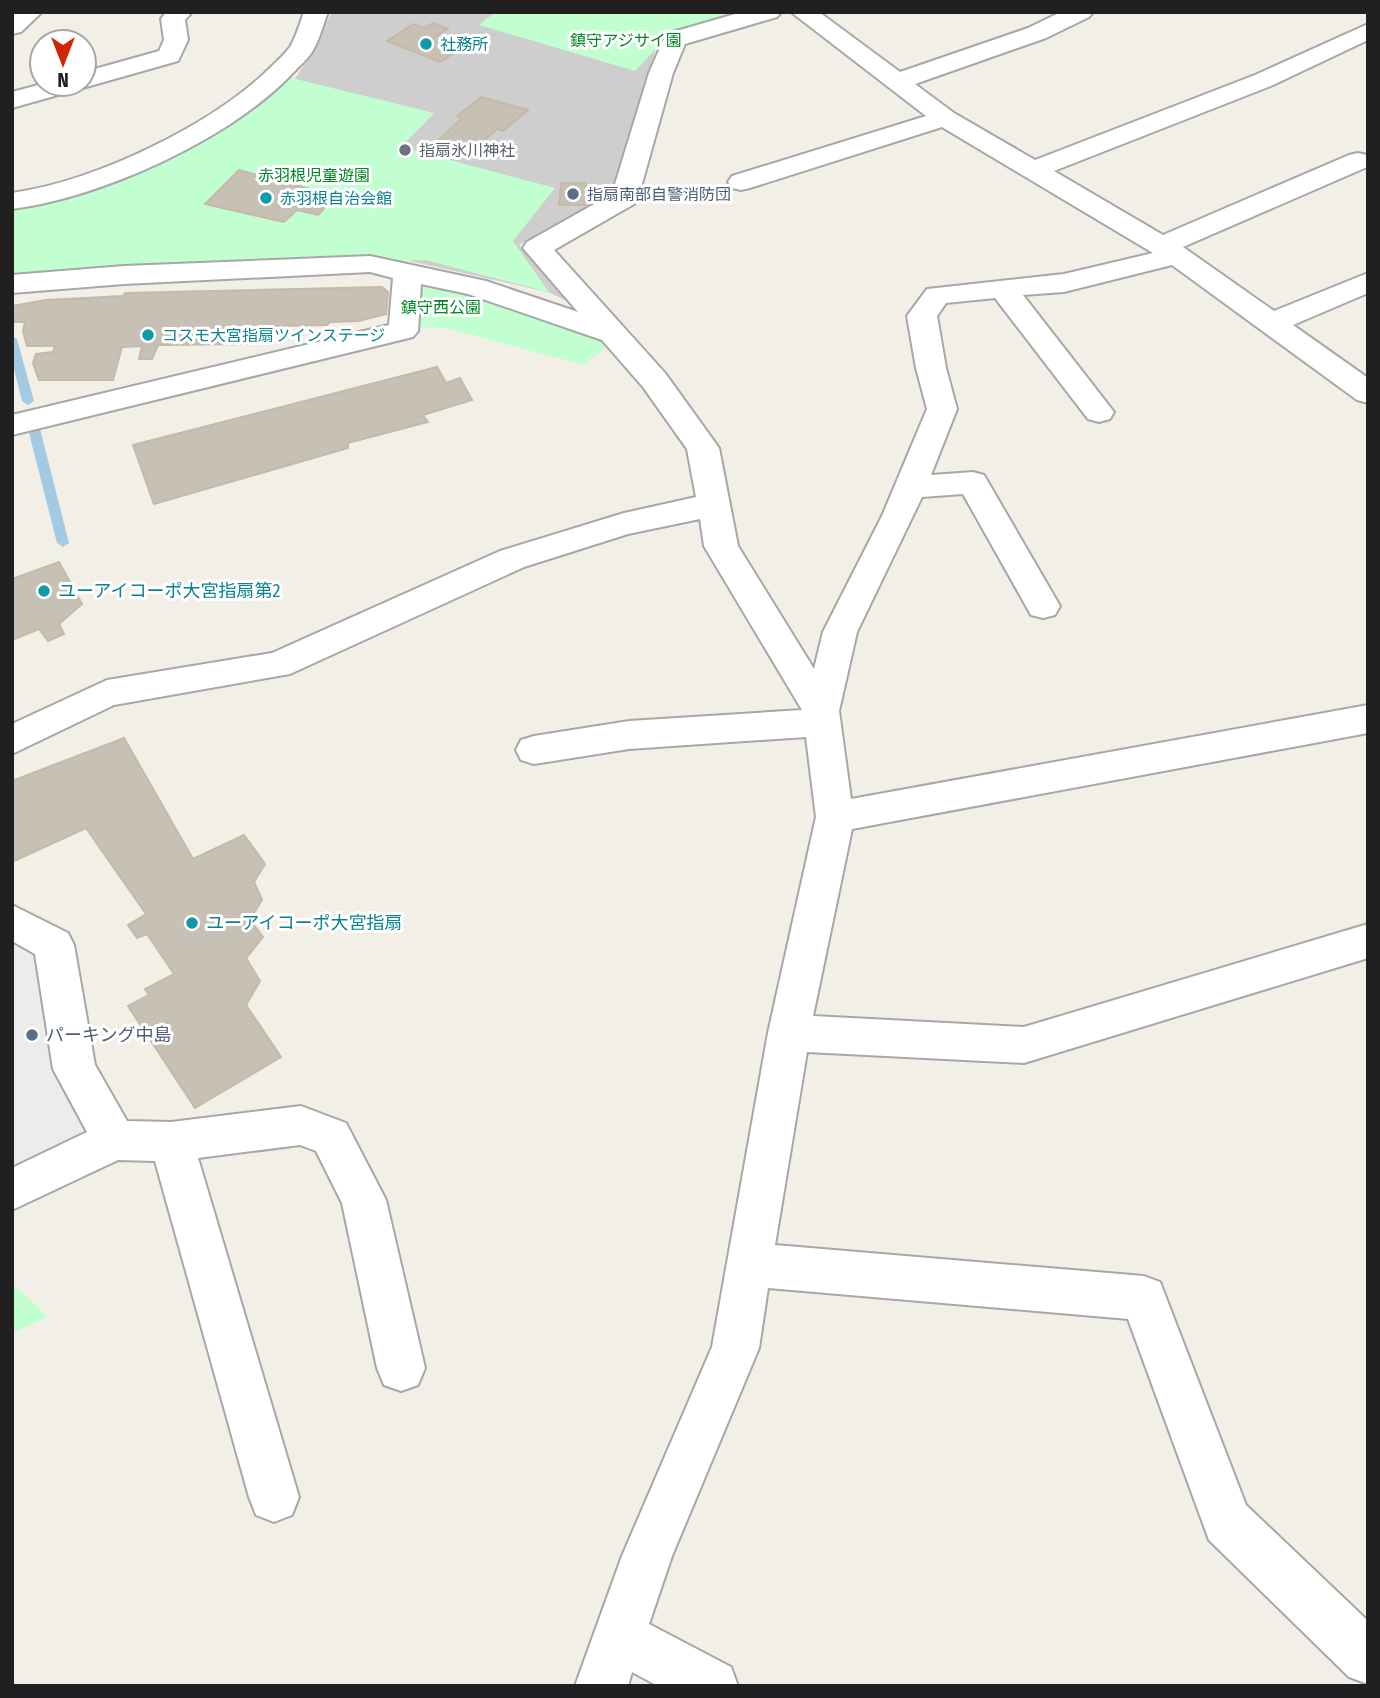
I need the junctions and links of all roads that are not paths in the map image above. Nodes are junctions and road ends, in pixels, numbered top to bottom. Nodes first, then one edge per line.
1 (30, 12) edge
2 (180, 12) edge
3 (316, 12) edge
4 (769, 12) edge
5 (803, 12) edge
6 (1081, 12) edge
7 (12, 27) edge
8 (1365, 27) edge
9 (98, 76) edge
10 (896, 82) junction
11 (945, 118) junction
12 (1358, 161) dead end
13 (1033, 170) junction
14 (741, 182) dead end
15 (12, 201) edge
16 (1169, 251) junction
17 (408, 272) junction
18 (1368, 282) edge
19 (12, 284) edge
20 (1003, 289) junction
21 (1270, 324) junction
22 (612, 334) junction
23 (1368, 393) edge
24 (1099, 412) dead end
25 (12, 425) edge
26 (910, 487) junction
27 (712, 505) junction
28 (1043, 606) dead end
29 (822, 717) junction
30 (1368, 719) edge
31 (12, 740) edge
32 (534, 750) dead end
33 (835, 817) junction
34 (12, 921) edge
35 (1368, 941) edge
36 (789, 1033) junction
37 (115, 1140) junction
38 (171, 1142) junction
39 (12, 1190) edge
40 (750, 1265) junction
41 (401, 1368) dead end
42 (274, 1497) dead end
43 (619, 1636) junction
44 (1368, 1658) edge
45 (601, 1686) edge
46 (712, 1686) edge

1 - 7 street
2 - 9 street
3 - 15 street
4 - 22 street
5 - 10 street
6 - 10 street
8 - 13 street
10 - 11 street
11 - 13 street
11 - 14 street
12 - 16 street
13 - 16 street
16 - 20 street
16 - 21 street
17 - 19 street
17 - 22 street
17 - 25 street
18 - 21 street
20 - 24 street
20 - 26 street
21 - 23 street
22 - 27 street
26 - 28 street
26 - 29 street
27 - 29 street
27 - 31 street
29 - 32 street
29 - 33 street
30 - 33 street
33 - 36 street
34 - 37 street
35 - 36 street
36 - 40 street
37 - 38 street
37 - 39 street
38 - 41 street
38 - 42 street
40 - 43 street
40 - 44 street
43 - 45 street
43 - 46 street

